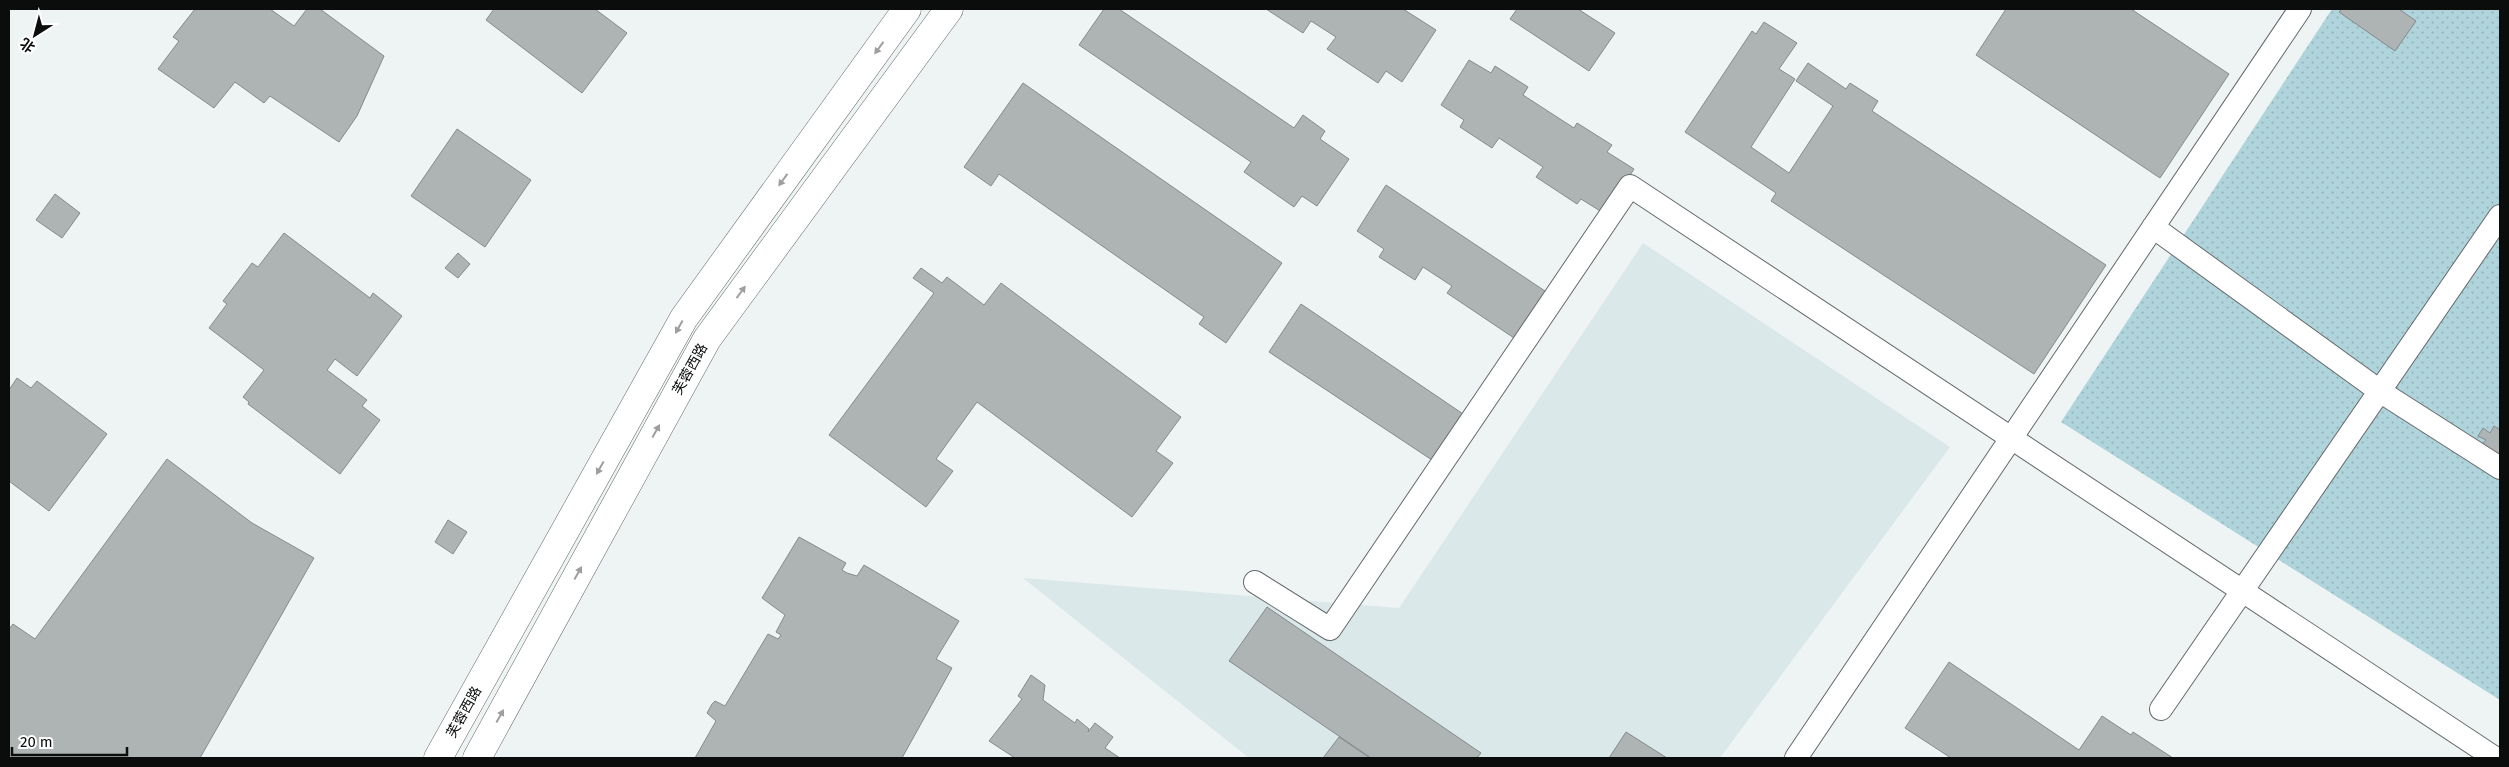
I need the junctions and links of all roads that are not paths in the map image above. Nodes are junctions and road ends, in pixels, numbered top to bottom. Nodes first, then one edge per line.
1 (907, 9) edge
2 (949, 9) edge
3 (2300, 9) edge
4 (2500, 216) edge
5 (2153, 227) junction
6 (2381, 392) junction
7 (2011, 439) junction
8 (2500, 468) edge
9 (1255, 582) dead end
10 (2242, 591) junction
11 (2161, 709) dead end
12 (438, 758) edge
13 (477, 758) edge
14 (1796, 758) edge
15 (2495, 758) edge

1 -> 12 main road, 芙蓉西路
13 -> 2 main road, 芙蓉西路
3 - 5 lane
4 - 6 lane
5 - 6 lane
5 - 7 lane
6 - 8 lane
6 - 10 lane
7 - 9 lane
7 - 10 lane
7 - 14 lane
10 - 11 lane
10 - 15 lane

